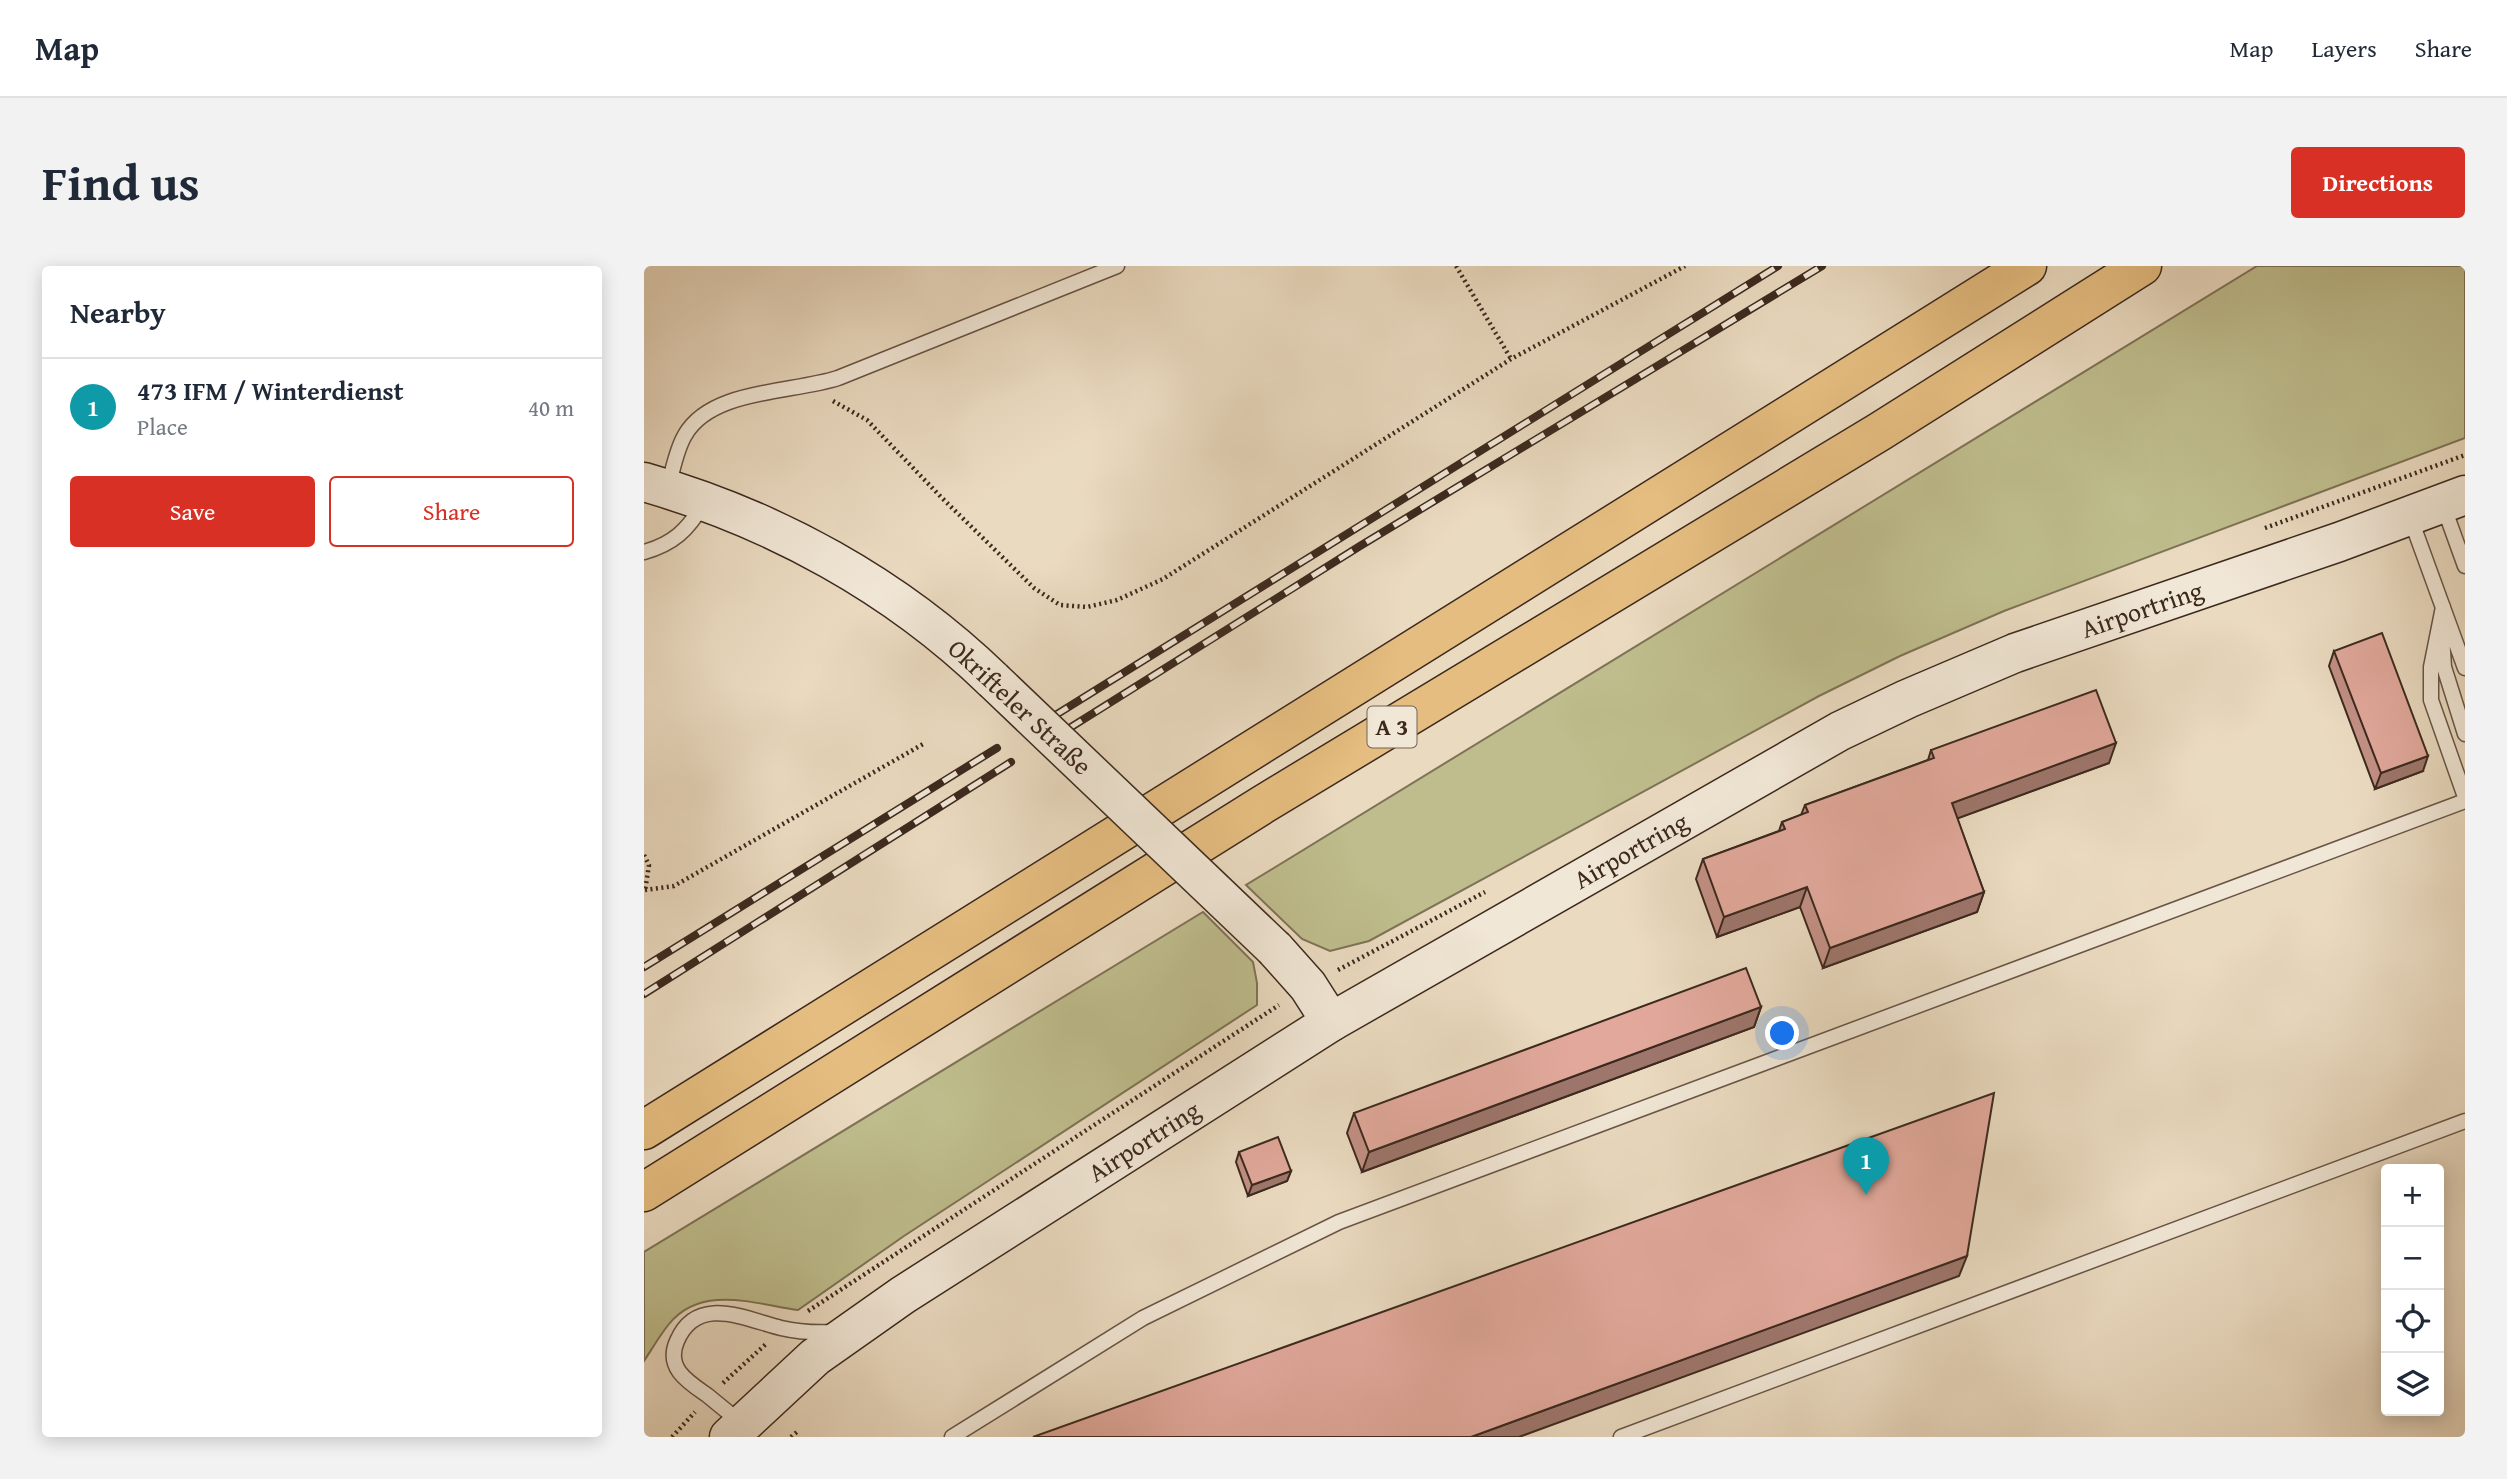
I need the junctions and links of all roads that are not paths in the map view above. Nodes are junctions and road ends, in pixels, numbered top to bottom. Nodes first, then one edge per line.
1 (1117, 266) edge
2 (2028, 266) edge
3 (2142, 266) edge
4 (656, 486) edge
5 (704, 501) junction
6 (2439, 505) edge
7 (644, 552) edge
8 (2465, 566) edge
9 (2442, 607) junction
10 (2465, 668) edge
11 (2465, 734) edge
12 (2465, 799) edge
13 (1331, 1022) junction
14 (2465, 1121) edge
15 (644, 1130) edge
16 (644, 1192) edge
17 (856, 1328) junction
18 (735, 1430) edge
19 (952, 1437) edge
20 (1621, 1437) edge

1 - 4 lane
2 - 15 highway, A 3
3 - 16 highway, A 3
4 - 5 street, Okrifteler Straße
5 - 7 lane
5 - 13 street, Okrifteler Straße, bridge
6 - 8 lane
6 - 9 lane
6 - 13 street, Airportring
9 - 10 lane
9 - 11 lane
9 - 12 lane
12 - 19 lane
13 - 17 street, Airportring
14 - 20 lane
17 - 18 street, Airportring
17 - 18 lane, Airportring

